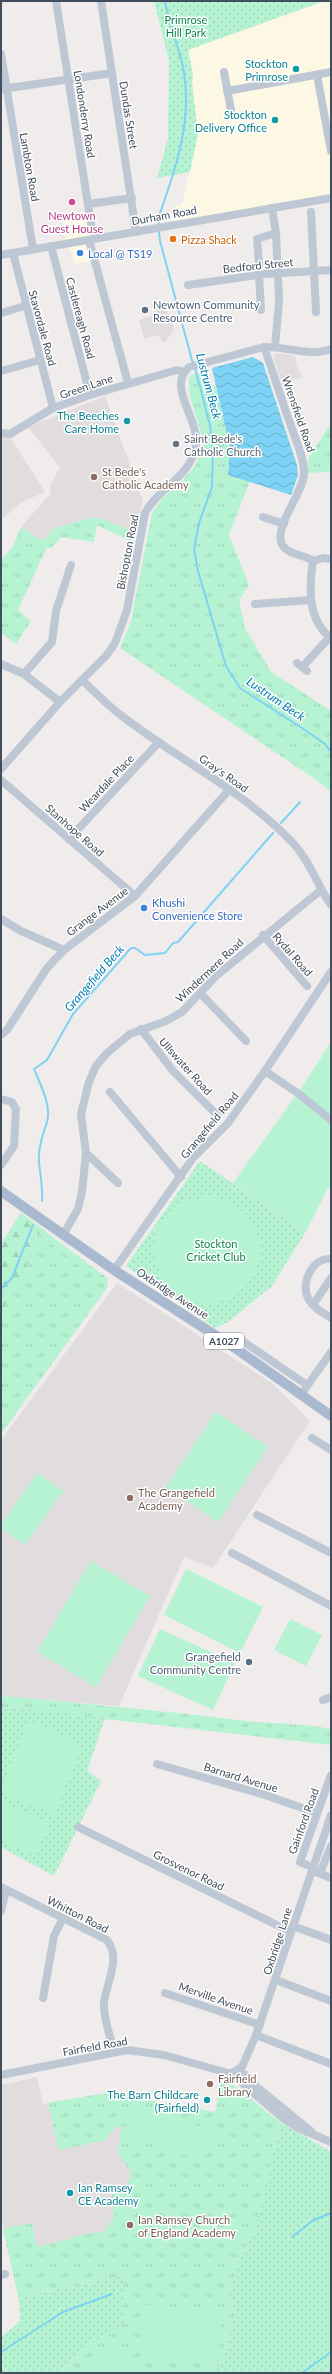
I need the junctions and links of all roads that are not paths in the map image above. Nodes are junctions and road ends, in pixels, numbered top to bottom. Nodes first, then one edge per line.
1 (56, 1) edge
2 (101, 1) edge
3 (1, 54) edge
4 (224, 72) dead end
5 (331, 72) edge
6 (112, 73) junction
7 (317, 75) junction
8 (68, 80) junction
9 (4, 88) edge
10 (227, 91) junction
11 (231, 110) dead end
12 (331, 151) edge
13 (132, 198) junction
14 (331, 198) edge
15 (88, 204) junction
16 (272, 208) junction
17 (311, 212) dead end
18 (92, 230) dead end
19 (136, 232) junction
20 (276, 233) junction
21 (90, 240) junction
22 (51, 246) junction
23 (32, 249) junction
24 (13, 253) junction
25 (1, 255) edge
26 (259, 264) dead end
27 (331, 270) edge
28 (314, 271) junction
29 (278, 272) junction
30 (259, 274) junction
31 (188, 285) dead end
32 (25, 306) junction
33 (261, 310) dead end
34 (316, 312) dead end
35 (1, 313) edge
36 (264, 347) junction
37 (275, 347) junction
38 (331, 349) edge
39 (40, 360) junction
40 (186, 369) junction
41 (1, 371) edge
42 (128, 384) junction
43 (90, 395) junction
44 (53, 408) junction
45 (1, 433) edge
46 (263, 517) dead end
47 (284, 524) junction
48 (331, 559) edge
49 (314, 561) junction
50 (71, 565) dead end
51 (311, 600) junction
52 (255, 604) dead end
53 (330, 638) edge
54 (1, 664) edge
55 (302, 667) dead end
56 (24, 674) junction
57 (82, 680) junction
58 (60, 702) junction
59 (159, 742) junction
60 (1, 768) edge
61 (1, 780) edge
62 (229, 790) junction
63 (68, 839) junction
64 (321, 890) junction
65 (135, 896) junction
66 (331, 905) edge
67 (1, 919) edge
68 (263, 935) junction
69 (64, 950) junction
70 (331, 972) edge
71 (307, 986) dead end
72 (200, 993) junction
73 (141, 1029) junction
74 (1, 1035) edge
75 (246, 1041) dead end
76 (265, 1071) junction
77 (110, 1092) dead end
78 (1, 1099) edge
79 (218, 1116) dead end
80 (331, 1120) edge
81 (86, 1153) junction
82 (1, 1165) edge
83 (181, 1177) junction
84 (118, 1183) dead end
85 (1, 1191) edge
86 (64, 1235) junction
87 (331, 1259) edge
88 (114, 1270) junction
89 (331, 1278) edge
90 (313, 1305) junction
91 (331, 1318) edge
92 (241, 1340) dead end
93 (331, 1352) edge
94 (307, 1385) junction
95 (301, 1394) junction
96 (331, 1416) edge
97 (312, 1438) dead end
98 (331, 1450) edge
99 (257, 1515) dead end
100 (232, 1553) dead end
101 (331, 1553) edge
102 (331, 1606) edge
103 (157, 1764) dead end
104 (331, 1774) edge
105 (317, 1813) junction
106 (331, 1815) edge
107 (78, 1827) dead end
108 (331, 1846) edge
109 (312, 1869) junction
110 (320, 1873) junction
111 (331, 1878) edge
112 (4, 1889) edge
113 (1, 1911) edge
114 (63, 1918) junction
115 (292, 1929) junction
116 (331, 1940) edge
117 (276, 1980) junction
118 (165, 1993) dead end
119 (43, 1998) dead end
120 (331, 2001) edge
121 (260, 2025) junction
122 (256, 2035) junction
123 (114, 2052) junction
124 (331, 2064) edge
125 (238, 2071) junction
126 (1, 2075) edge
127 (331, 2142) edge

1 - 8 street, Londonderry Road
2 - 6 street, Dundas Street
3 - 9 street, Lambton Road
4 - 10 street
5 - 7 street
6 - 8 street
6 - 13 street, Dundas Street
7 - 10 street
7 - 12 street
8 - 9 street
8 - 15 street, Londonderry Road
9 - 23 street, Lambton Road
10 - 11 street
13 - 15 street
13 - 19 street, Dundas Street
14 - 16 street, Durham Road
15 - 18 street, Londonderry Road
16 - 19 street, Durham Road
16 - 20 street
17 - 28 street
19 - 21 street, Durham Road
20 - 26 street
20 - 29 street
21 - 22 street, Durham Road
21 - 42 street
22 - 23 street, Durham Road
22 - 43 street, Castlereagh Road
23 - 24 street, Durham Road
24 - 25 street, Durham Road
24 - 32 street, Stavordale Road
27 - 28 street, Bedford Street
28 - 29 street, Bedford Street
28 - 34 street
29 - 30 street, Bedford Street
29 - 37 street
30 - 31 street, Bedford Street
30 - 33 street
32 - 35 street
32 - 39 street, Stavordale Road
36 - 37 street
36 - 40 street
36 - 47 street, Wrensfield Road
37 - 38 street
39 - 41 street
39 - 44 street, Stavordale Road
40 - 42 street, Green Lane
40 - 57 street, Bishopton Road
42 - 43 street, Green Lane
43 - 44 street, Green Lane
44 - 45 street, Green Lane
46 - 47 street
47 - 49 street, Wrensfield Road
48 - 49 street, Wrensfield Road
49 - 51 street
50 - 56 street
51 - 52 street
51 - 53 street
53 - 55 street
54 - 56 street
56 - 58 street
57 - 58 street, Bishopton Road
57 - 59 street, Gray's Road
58 - 60 street, Bishopton Road
59 - 62 street, Gray's Road
59 - 63 street, Weardale Place
61 - 63 street, Stanhope Road
62 - 64 street, Gray's Road
62 - 65 street, Grange Avenue
63 - 65 street, Stanhope Road
64 - 66 street, Gray's Road
64 - 68 street, Windermere Road
65 - 69 street, Grange Avenue
67 - 69 street
68 - 71 street, Rydal Road
68 - 72 street, Windermere Road
69 - 74 street, Grange Avenue
70 - 76 street, Grangefield Road
72 - 73 street, Windermere Road
72 - 75 street
73 - 79 street, Ullswater Road
73 - 81 street, Windermere Road
76 - 80 street
76 - 83 street, Grangefield Road
77 - 83 street
78 - 82 street
81 - 84 street
81 - 86 street, Windermere Road
83 - 88 street, Grangefield Road
85 - 86 main road, Oxbridge Avenue / A1027
86 - 88 main road, Oxbridge Avenue / A1027
87 - 90 street
88 - 95 main road, Oxbridge Avenue / A1027
89 - 90 street
90 - 91 street
92 - 94 street
93 - 94 street
94 - 95 street
95 - 96 main road, Oxbridge Avenue / A1027
97 - 98 street
99 - 101 street
100 - 102 street
103 - 105 street, Barnard Avenue
104 - 105 street, Gainford Road
105 - 109 street, Gainford Road
106 - 109 street, Oxbridge Lane
107 - 115 street, Grosvenor Road
108 - 110 street
109 - 110 street
109 - 115 street, Oxbridge Lane
110 - 111 street
112 - 113 street
112 - 114 street, Whitton Road
114 - 119 street
114 - 123 street, Whitton Road
115 - 116 street, Grosvenor Road
115 - 117 street, Oxbridge Lane
117 - 120 street
117 - 121 street, Oxbridge Lane
118 - 121 street, Merville Avenue
121 - 122 street, Oxbridge Lane
122 - 124 street
122 - 125 street, Oxbridge Lane
123 - 125 street, Fairfield Road
123 - 126 street, Fairfield Road
125 - 127 street

